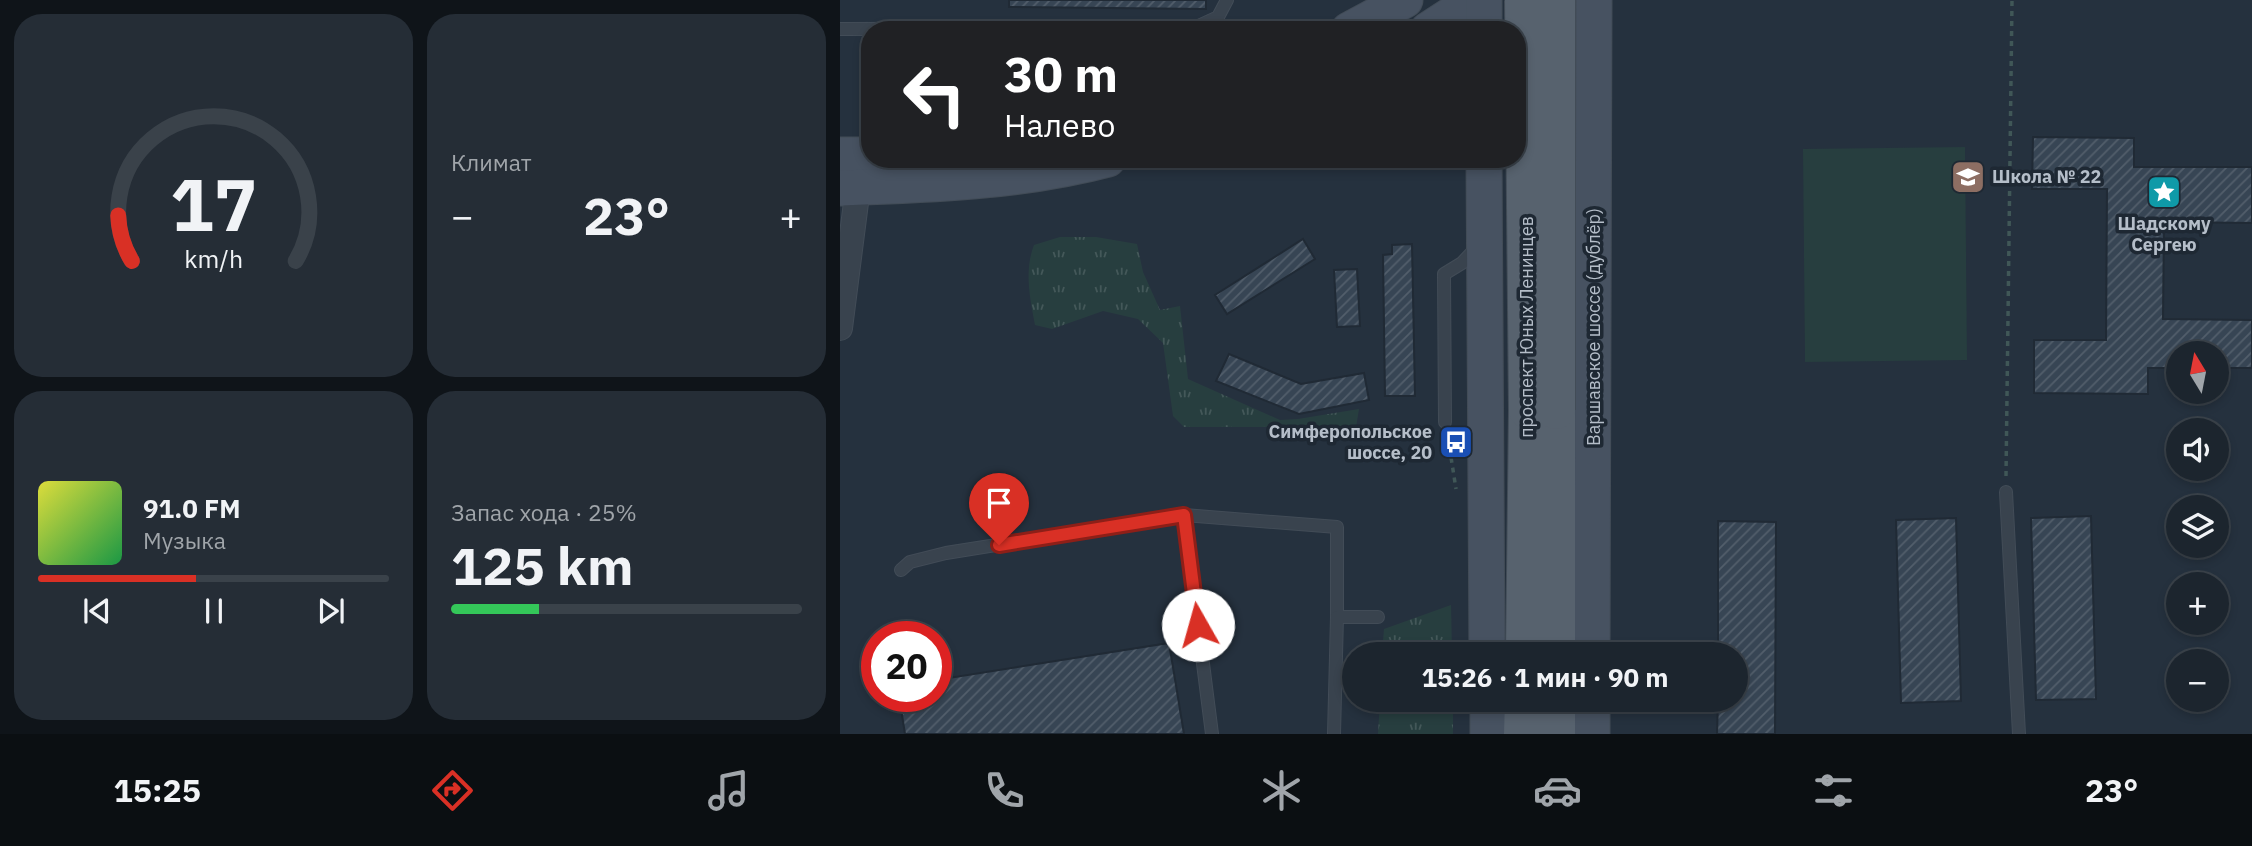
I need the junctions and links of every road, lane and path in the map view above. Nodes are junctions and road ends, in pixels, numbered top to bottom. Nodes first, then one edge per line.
1 (1227, 0) edge
2 (1405, 0) edge
3 (1474, 0) edge
4 (1484, 0) edge
5 (1524, 0) edge
6 (1556, 0) edge
7 (1594, 0) edge
8 (2012, 0) edge
9 (1209, 21) edge
10 (1366, 21) edge
11 (1442, 21) edge
12 (1483, 21) edge
13 (1525, 21) edge
14 (840, 29) edge
15 (861, 29) edge
16 (1526, 46) edge
17 (1526, 68) edge
18 (1594, 122) junction
19 (840, 155) edge
20 (1060, 168) edge
21 (1484, 168) edge
22 (856, 177) edge
23 (1485, 239) junction
24 (840, 328) edge
25 (1542, 410) junction
26 (1446, 422) dead end
27 (2006, 492) joint
28 (1184, 515) junction
29 (901, 570) dead end
30 (1337, 617) junction
31 (1378, 617) dead end
32 (1487, 642) edge
33 (1525, 642) edge
34 (1555, 642) edge
35 (1592, 642) edge
36 (1488, 712) edge
37 (1524, 712) edge
38 (1556, 712) edge
39 (1592, 712) edge
40 (1212, 734) edge
41 (1334, 734) edge
42 (1488, 734) edge
43 (1523, 734) edge
44 (1556, 734) edge
45 (1592, 734) edge
46 (2019, 734) edge

1 - 9 lane
2 - 10 main road
3 - 11 main road
4 - 12 main road
5 - 13 main road, проспект Юных Ленинцев, bridge
6 - 25 main road, проспект Юных Ленинцев, bridge
7 - 18 main road, Варшавское шоссе (дублёр)
8 - 27 path
14 - 15 lane
16 - 25 main road, проспект Юных Ленинцев, bridge
17 - 18 street
18 - 35 main road, Варшавское шоссе (дублёр)
19 - 22 main road
20 - 22 main road
21 - 23 main road
22 - 24 street
23 - 26 lane
23 - 32 main road
25 - 33 main road, проспект Юных Ленинцев
25 - 34 main road, проспект Юных Ленинцев
27 - 46 lane
28 - 29 lane
28 - 30 lane
28 - 40 lane
30 - 31 lane
30 - 41 lane
36 - 42 main road
37 - 43 main road
38 - 44 main road
39 - 45 main road

